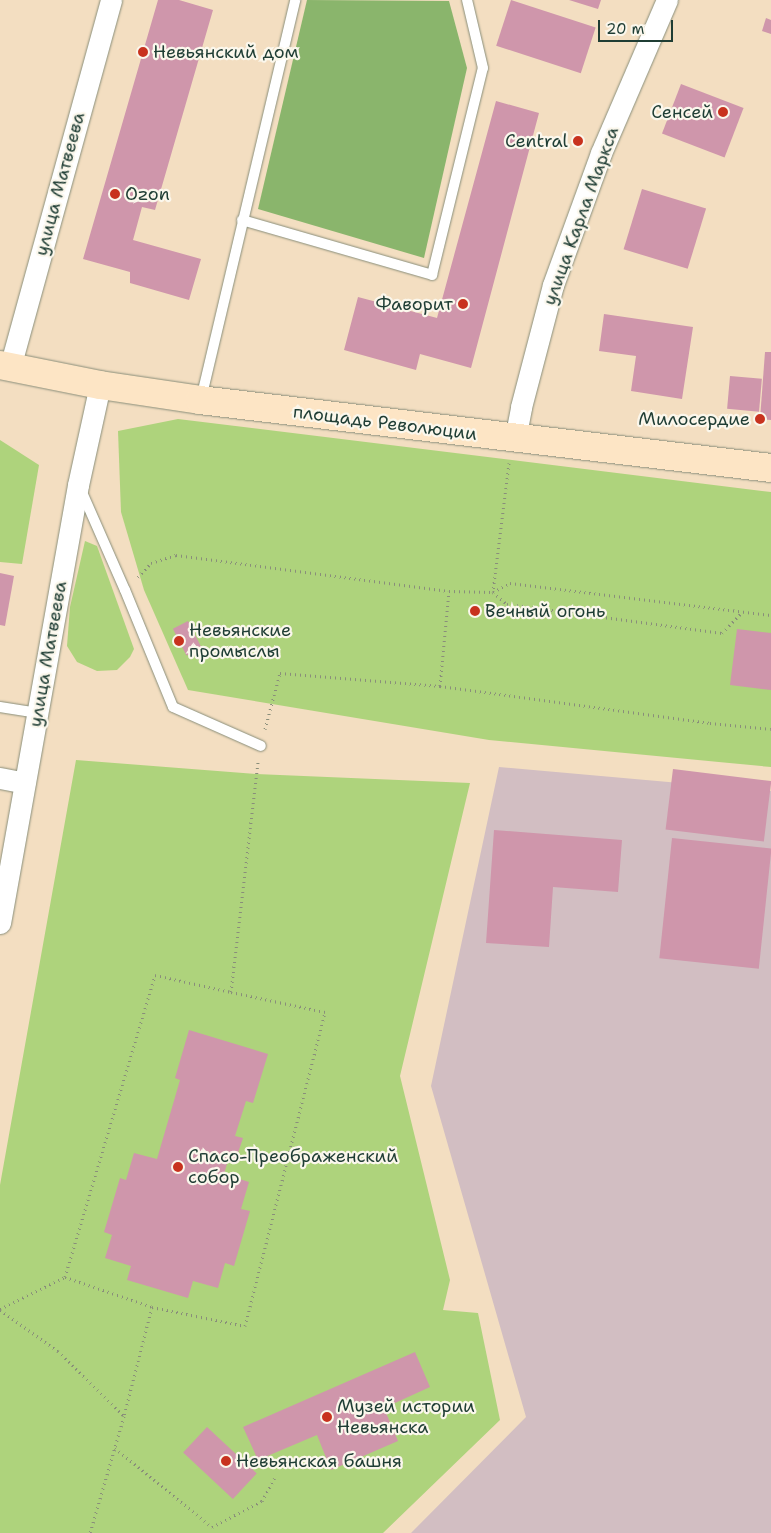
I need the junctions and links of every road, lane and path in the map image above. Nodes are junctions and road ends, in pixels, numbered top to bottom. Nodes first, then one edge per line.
1 (111, 0) edge
2 (295, 0) edge
3 (467, 0) edge
4 (668, 0) edge
5 (242, 220) junction
6 (5, 366) edge
7 (100, 385) junction
8 (200, 400) junction
9 (515, 439) junction
10 (771, 468) edge
11 (78, 485) junction
12 (126, 590) junction
13 (449, 591) junction
14 (493, 592) junction
15 (742, 611) junction
16 (771, 615) edge
17 (440, 686) junction
18 (0, 707) edge
19 (37, 713) junction
20 (771, 729) edge
21 (261, 746) junction
22 (0, 778) edge
23 (25, 783) junction
24 (0, 923) edge
25 (231, 992) junction
26 (65, 1277) junction
27 (152, 1306) junction
28 (0, 1310) edge
29 (124, 1416) junction
30 (115, 1448) junction
31 (275, 1478) dead end
32 (90, 1533) edge

1 - 6 street, улица Матвеева
2 - 5 lane
3 - 5 lane
4 - 9 street, улица Карла Маркса
5 - 8 lane
6 - 7 street, площадь Революции
7 - 8 street, площадь Революции
7 - 11 street, улица Матвеева
8 - 9 street, площадь Революции
9 - 10 street, площадь Революции
9 - 14 path
11 - 12 lane
11 - 19 street, улица Матвеева
12 - 13 path
12 - 21 lane
13 - 14 path
13 - 17 path
14 - 15 path
14 - 15 path
15 - 16 path
17 - 20 path
17 - 21 path
18 - 19 lane
19 - 23 street, улица Матвеева
21 - 25 path
22 - 23 street
23 - 24 street, улица Матвеева
25 - 26 path
25 - 27 path
26 - 27 path
26 - 28 path
27 - 29 path
28 - 29 path
29 - 30 path
30 - 31 path
30 - 32 path

